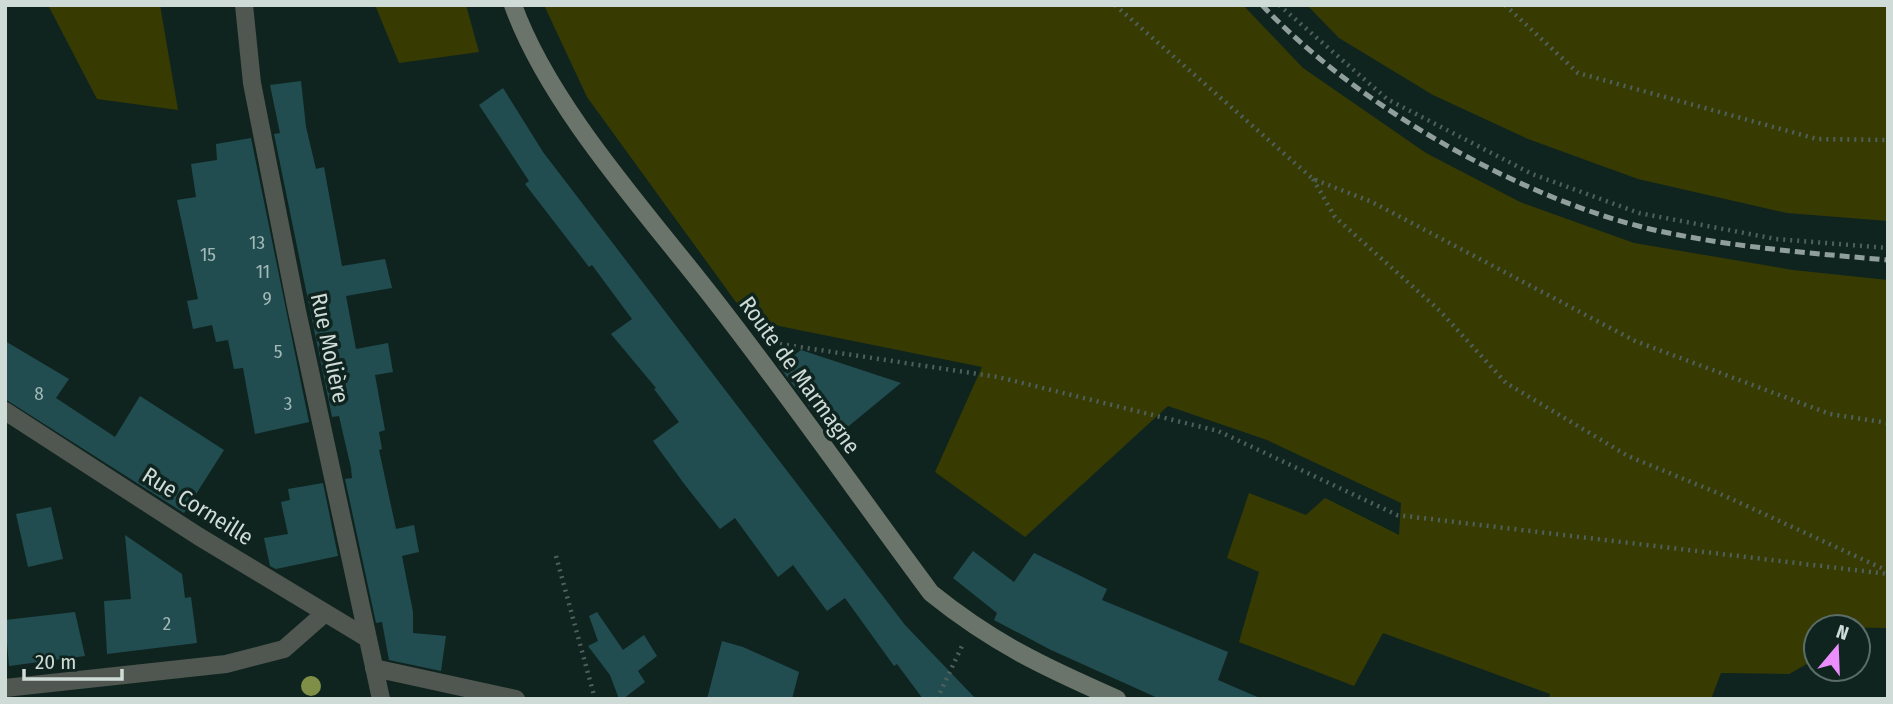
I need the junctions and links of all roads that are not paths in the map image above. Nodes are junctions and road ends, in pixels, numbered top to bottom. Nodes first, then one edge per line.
1 (244, 5) edge
2 (513, 5) edge
3 (5, 411) edge
4 (325, 612) junction
5 (367, 638) junction
6 (374, 668) junction
7 (5, 688) edge
8 (381, 699) edge
9 (516, 699) edge
10 (1117, 699) edge

1 - 5 street, Rue Molière
2 - 10 street, Route de Marmagne
3 - 4 street, Rue Corneille
4 - 5 street, Rue Corneille
4 - 7 street
5 - 6 street, Rue Molière
6 - 8 street, Rue Molière
6 - 9 street

